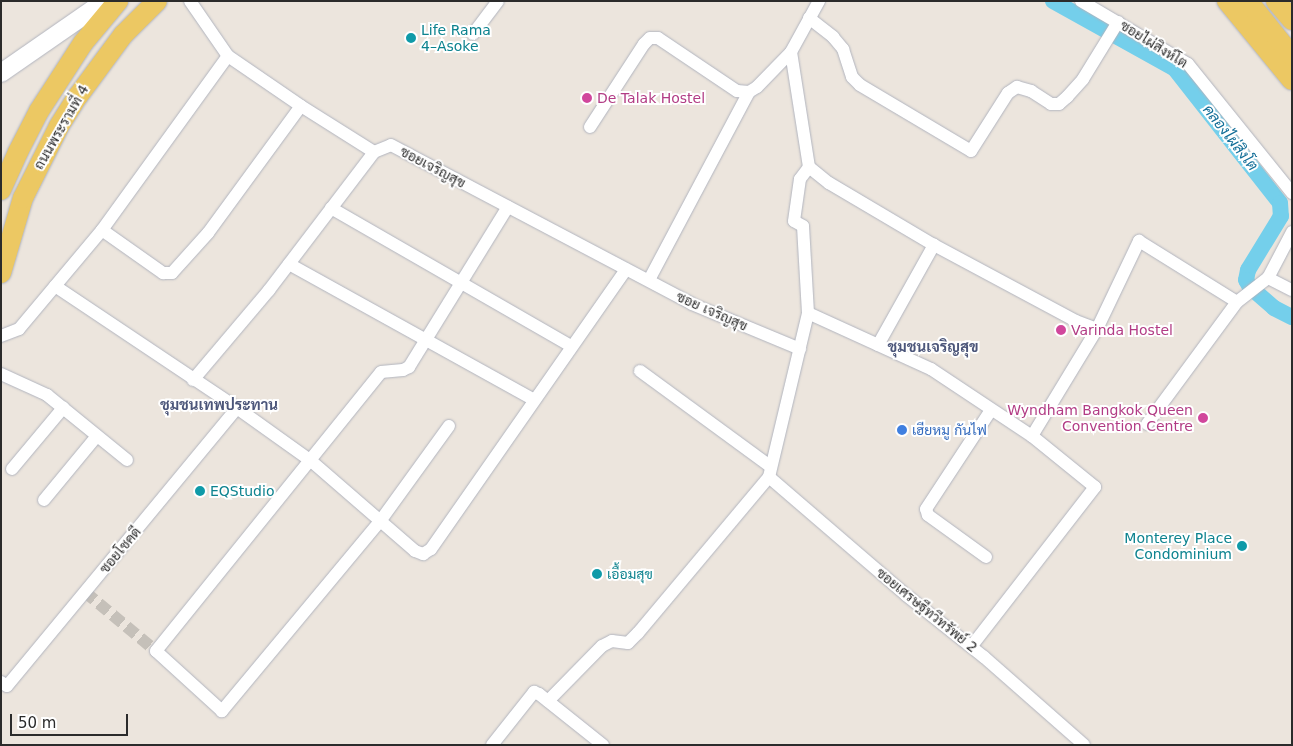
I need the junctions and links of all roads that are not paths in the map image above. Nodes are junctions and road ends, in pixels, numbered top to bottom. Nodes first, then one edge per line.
1 (105, 1) edge
2 (118, 1) edge
3 (157, 1) edge
4 (190, 1) edge
5 (498, 1) edge
6 (819, 1) edge
7 (1081, 1) edge
8 (1227, 1) edge
9 (1248, 1) edge
10 (1276, 1) edge
11 (810, 18) junction
12 (1292, 20) edge
13 (1116, 26) junction
14 (473, 34) dead end
15 (791, 52) junction
16 (228, 56) junction
17 (1292, 56) edge
18 (1, 72) edge
19 (1292, 80) edge
20 (749, 92) junction
21 (301, 106) junction
22 (590, 127) dead end
23 (374, 152) junction
24 (809, 167) junction
25 (1, 190) edge
26 (1292, 193) edge
27 (508, 206) junction
28 (332, 208) junction
29 (102, 230) junction
30 (1292, 232) edge
31 (934, 245) junction
32 (289, 264) junction
33 (626, 269) junction
34 (1, 273) edge
35 (649, 280) junction
36 (1264, 281) junction
37 (461, 283) junction
38 (55, 286) junction
39 (1292, 290) edge
40 (1240, 299) junction
41 (808, 313) junction
42 (1097, 329) junction
43 (1, 336) edge
44 (427, 340) junction
45 (878, 345) junction
46 (572, 346) junction
47 (800, 349) junction
48 (640, 371) dead end
49 (1, 374) edge
50 (193, 380) junction
51 (533, 400) junction
52 (64, 408) junction
53 (237, 408) junction
54 (991, 410) junction
55 (1147, 424) dead end
56 (449, 426) dead end
57 (97, 436) junction
58 (1032, 436) junction
59 (127, 460) dead end
60 (310, 460) junction
61 (12, 469) dead end
62 (769, 471) junction
63 (44, 500) dead end
64 (381, 520) junction
65 (986, 557) dead end
66 (971, 647) junction
67 (1, 682) edge
68 (548, 701) junction
69 (1076, 742) edge
70 (492, 745) edge
71 (603, 745) edge

1 - 18 street
2 - 25 main road, ถนนพระรามที่ 4
3 - 34 main road, ถนนพระรามที่ 4
4 - 16 street
5 - 14 street
6 - 11 street
7 - 13 street, ซอยไผ่สิงห์โต
8 - 19 main road
9 - 17 main road
10 - 12 main road
11 - 13 street
11 - 15 street
13 - 26 street, ซอยไผ่สิงห์โต
15 - 20 street
15 - 24 street
16 - 21 street
16 - 29 street
20 - 22 street
20 - 35 street
21 - 23 street
21 - 29 street
23 - 27 street, ซอยเจริญสุข
23 - 28 street
24 - 31 street
24 - 41 street
27 - 33 street, ซอยเจริญสุข
27 - 37 street
28 - 32 street
28 - 37 street
29 - 38 street
30 - 36 street
31 - 42 street
31 - 45 street
32 - 44 street
32 - 50 street
33 - 35 street, ซอย เจริญสุข
33 - 46 street
35 - 47 street, ซอย เจริญสุข
36 - 39 street
36 - 40 street
37 - 44 street
37 - 46 street
38 - 43 street
38 - 50 street
40 - 42 street
40 - 55 street
41 - 45 street
41 - 47 street
42 - 58 street
44 - 51 street
44 - 60 street
45 - 54 street
46 - 51 street
47 - 62 street
48 - 62 street, ซอยเศรษฐีทวีทรัพย์ 2
49 - 52 street
50 - 53 street
51 - 64 street
52 - 57 street
52 - 61 street
53 - 60 street
53 - 67 street, ซอยโชคดี
54 - 58 street
54 - 65 street
56 - 64 street
57 - 59 street
57 - 63 street
58 - 66 street
60 - 64 street
60 - 64 street
62 - 66 street, ซอยเศรษฐีทวีทรัพย์ 2
62 - 68 street
66 - 69 street, ซอยเศรษฐีทวีทรัพย์ 2
68 - 70 street
68 - 71 street

